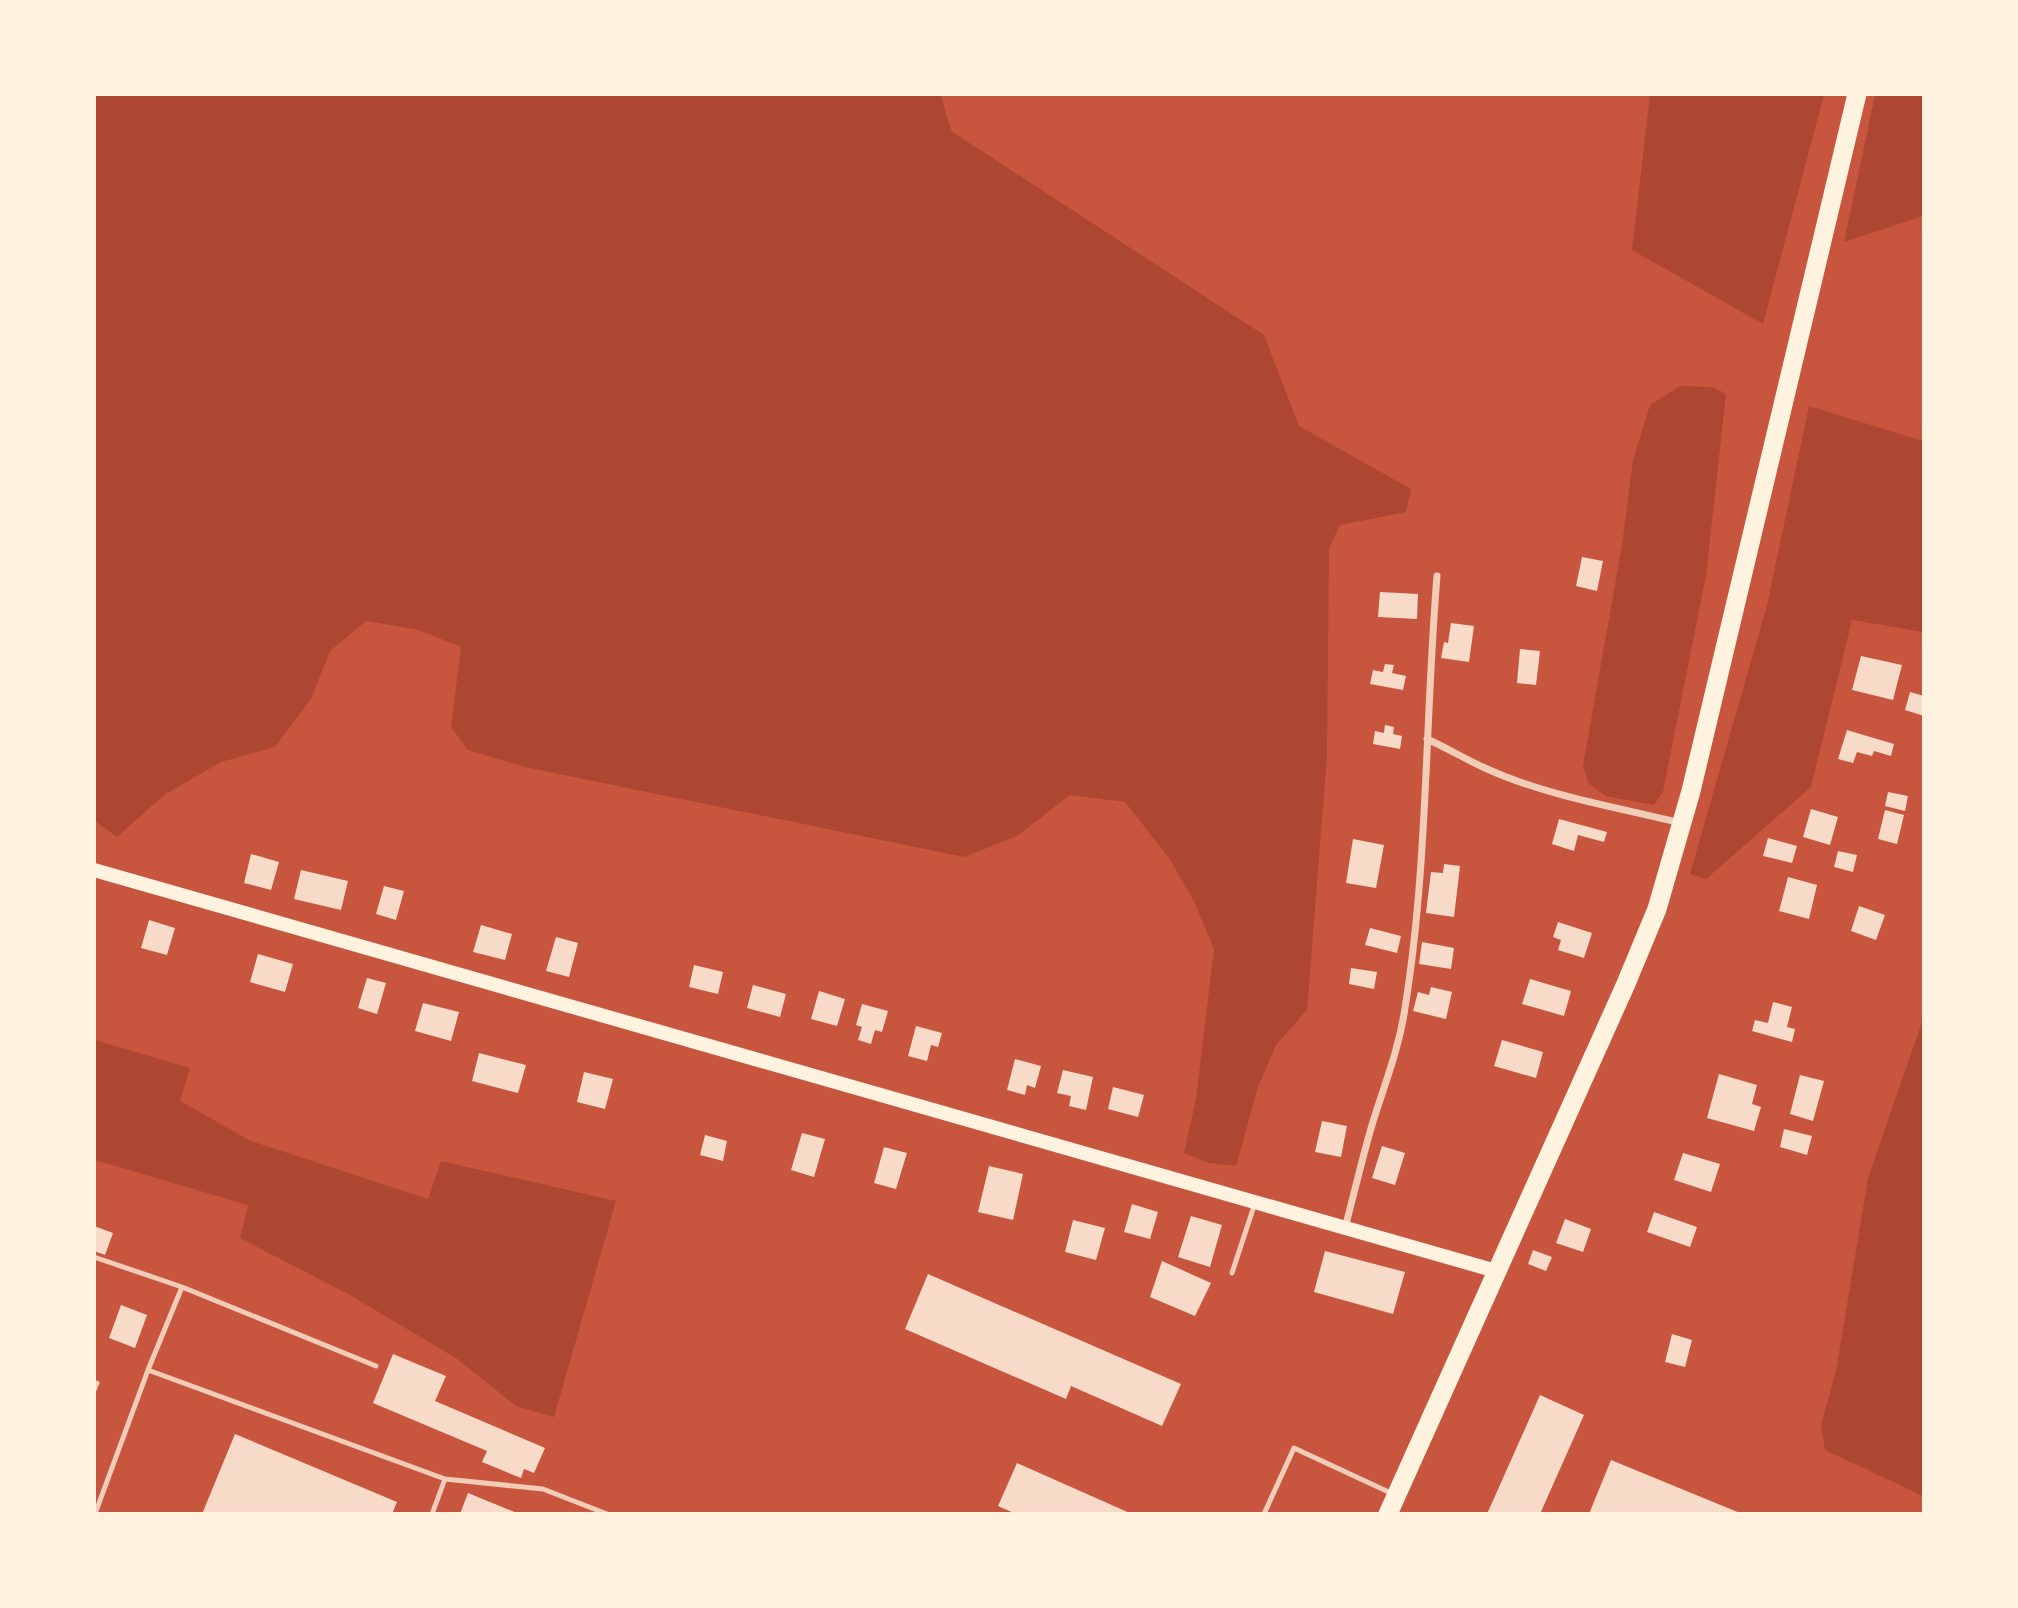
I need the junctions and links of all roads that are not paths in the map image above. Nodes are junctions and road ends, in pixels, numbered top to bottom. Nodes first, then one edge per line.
1 (1857, 94) edge
2 (1437, 576) dead end
3 (1427, 739) junction
4 (1682, 823) junction
5 (94, 870) edge
6 (1255, 1203) junction
7 (1345, 1228) junction
8 (94, 1257) edge
9 (1496, 1271) junction
10 (1232, 1273) dead end
11 (182, 1287) junction
12 (376, 1366) dead end
13 (148, 1370) junction
14 (445, 1479) junction
15 (1396, 1495) junction
16 (95, 1514) edge
17 (432, 1514) edge
18 (607, 1514) edge
19 (1264, 1514) edge
20 (1388, 1514) edge

1 - 4 highway
2 - 3 street
3 - 4 street
3 - 7 street
4 - 9 highway
5 - 6 main road
6 - 7 main road
6 - 10 lane
7 - 9 main road
8 - 11 lane
9 - 15 highway
11 - 12 lane
11 - 13 lane
13 - 14 lane
13 - 16 lane
14 - 17 lane
14 - 18 lane
15 - 19 lane
15 - 20 highway

